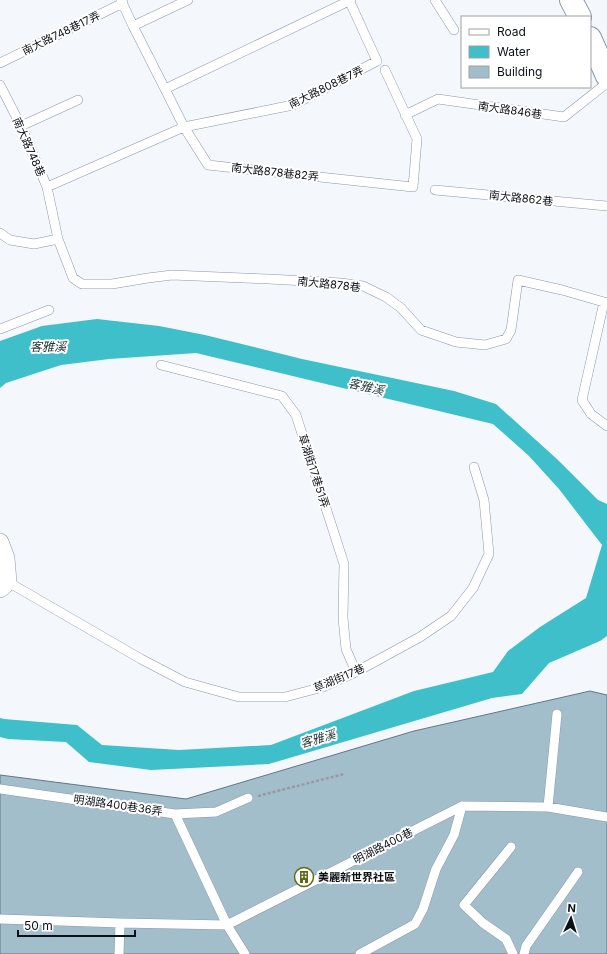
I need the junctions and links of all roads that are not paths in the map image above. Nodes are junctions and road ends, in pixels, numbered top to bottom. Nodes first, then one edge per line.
1 (188, 0) edge
2 (350, 0) edge
3 (435, 0) edge
4 (571, 0) edge
5 (122, 2) edge
6 (579, 16) edge
7 (133, 26) junction
8 (454, 30) dead end
9 (591, 40) edge
10 (0, 63) edge
11 (385, 70) dead end
12 (607, 76) edge
13 (607, 82) edge
14 (0, 85) edge
15 (165, 88) junction
16 (78, 100) dead end
17 (405, 115) junction
18 (21, 126) junction
19 (184, 127) junction
20 (47, 187) junction
21 (435, 190) dead end
22 (607, 206) edge
23 (0, 233) edge
24 (58, 239) junction
25 (606, 302) edge
26 (49, 310) dead end
27 (0, 329) edge
28 (161, 366) dead end
29 (607, 426) edge
30 (474, 467) dead end
31 (0, 542) edge
32 (4, 586) edge
33 (356, 672) junction
34 (557, 714) dead end
35 (0, 789) edge
36 (248, 798) road end
37 (462, 806) junction
38 (548, 807) junction
39 (175, 814) junction
40 (607, 816) edge
41 (511, 847) dead end
42 (578, 872) dead end
43 (0, 919) edge
44 (120, 924) junction
45 (227, 925) junction
46 (119, 954) edge
47 (245, 954) edge
48 (360, 954) edge
49 (514, 954) edge
50 (524, 954) edge

1 - 7 lane
2 - 15 lane, 南大路808巷7弄
2 - 19 lane, 南大路808巷7弄
3 - 8 lane
4 - 6 main road
5 - 7 lane
5 - 10 lane, 南大路748巷17弄
7 - 15 lane
9 - 12 main road
11 - 17 lane, 南大路878巷82弄
13 - 17 lane, 南大路846巷
14 - 18 lane, 南大路748巷
15 - 19 lane
16 - 18 lane
17 - 19 lane, 南大路878巷82弄
18 - 20 lane, 南大路748巷
19 - 20 lane
20 - 24 lane, 南大路878巷
21 - 22 lane, 南大路862巷
23 - 24 lane
24 - 25 lane, 南大路878巷
25 - 29 lane
26 - 27 lane
28 - 33 lane, 草湖街17巷51弄
30 - 33 lane, 草湖街17巷
31 - 32 street
32 - 33 lane, 草湖街17巷
34 - 38 lane
35 - 39 lane, 明湖路400巷36弄
36 - 39 lane
37 - 38 lane, 明湖路400巷
37 - 45 lane, 明湖路400巷
37 - 48 lane
38 - 40 lane, 明湖路400巷
39 - 45 lane, 明湖路400巷36弄
41 - 49 lane
42 - 50 lane
43 - 44 lane, 明湖路400巷
44 - 45 lane, 明湖路400巷
44 - 46 lane
45 - 47 lane, 明湖路400巷36弄

